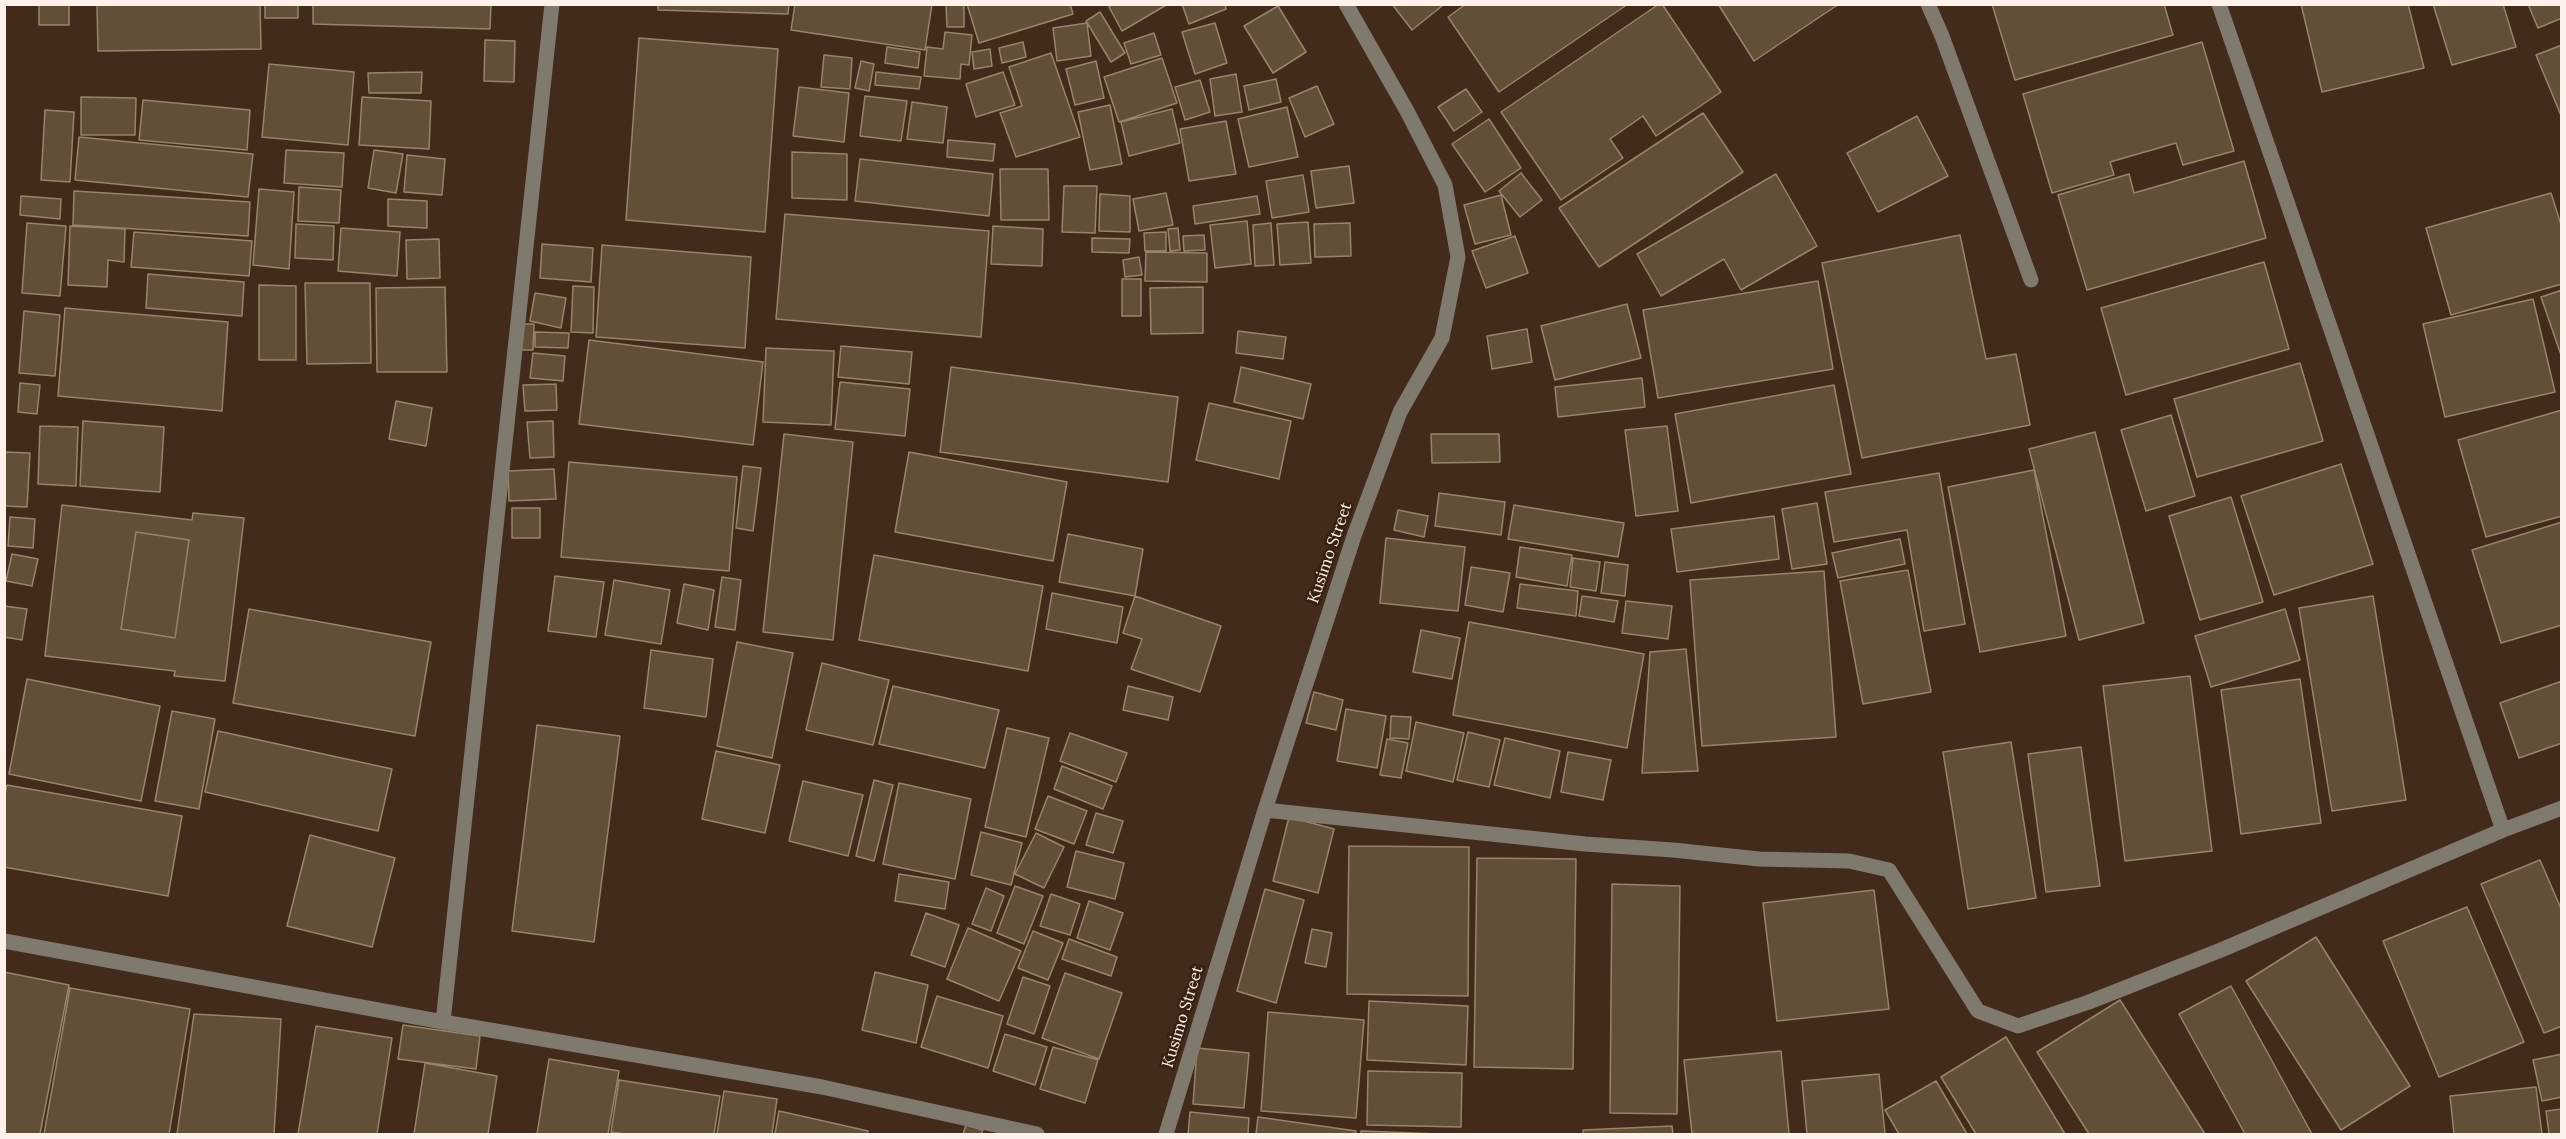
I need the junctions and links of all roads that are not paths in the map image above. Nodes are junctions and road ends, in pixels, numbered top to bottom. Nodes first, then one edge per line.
1 (552, 4) edge
2 (1346, 4) edge
3 (1928, 4) edge
4 (2219, 4) edge
5 (2031, 280) dead end
6 (2562, 808) edge
7 (1265, 810) junction
8 (2503, 830) junction
9 (4, 941) edge
10 (443, 1022) junction
11 (1037, 1134) edge
12 (1166, 1134) edge

1 - 10 street
2 - 7 street, Kusimo Street
3 - 5 street
4 - 8 street
6 - 8 street
7 - 8 street
7 - 12 street, Kusimo Street
9 - 10 street
10 - 11 street

